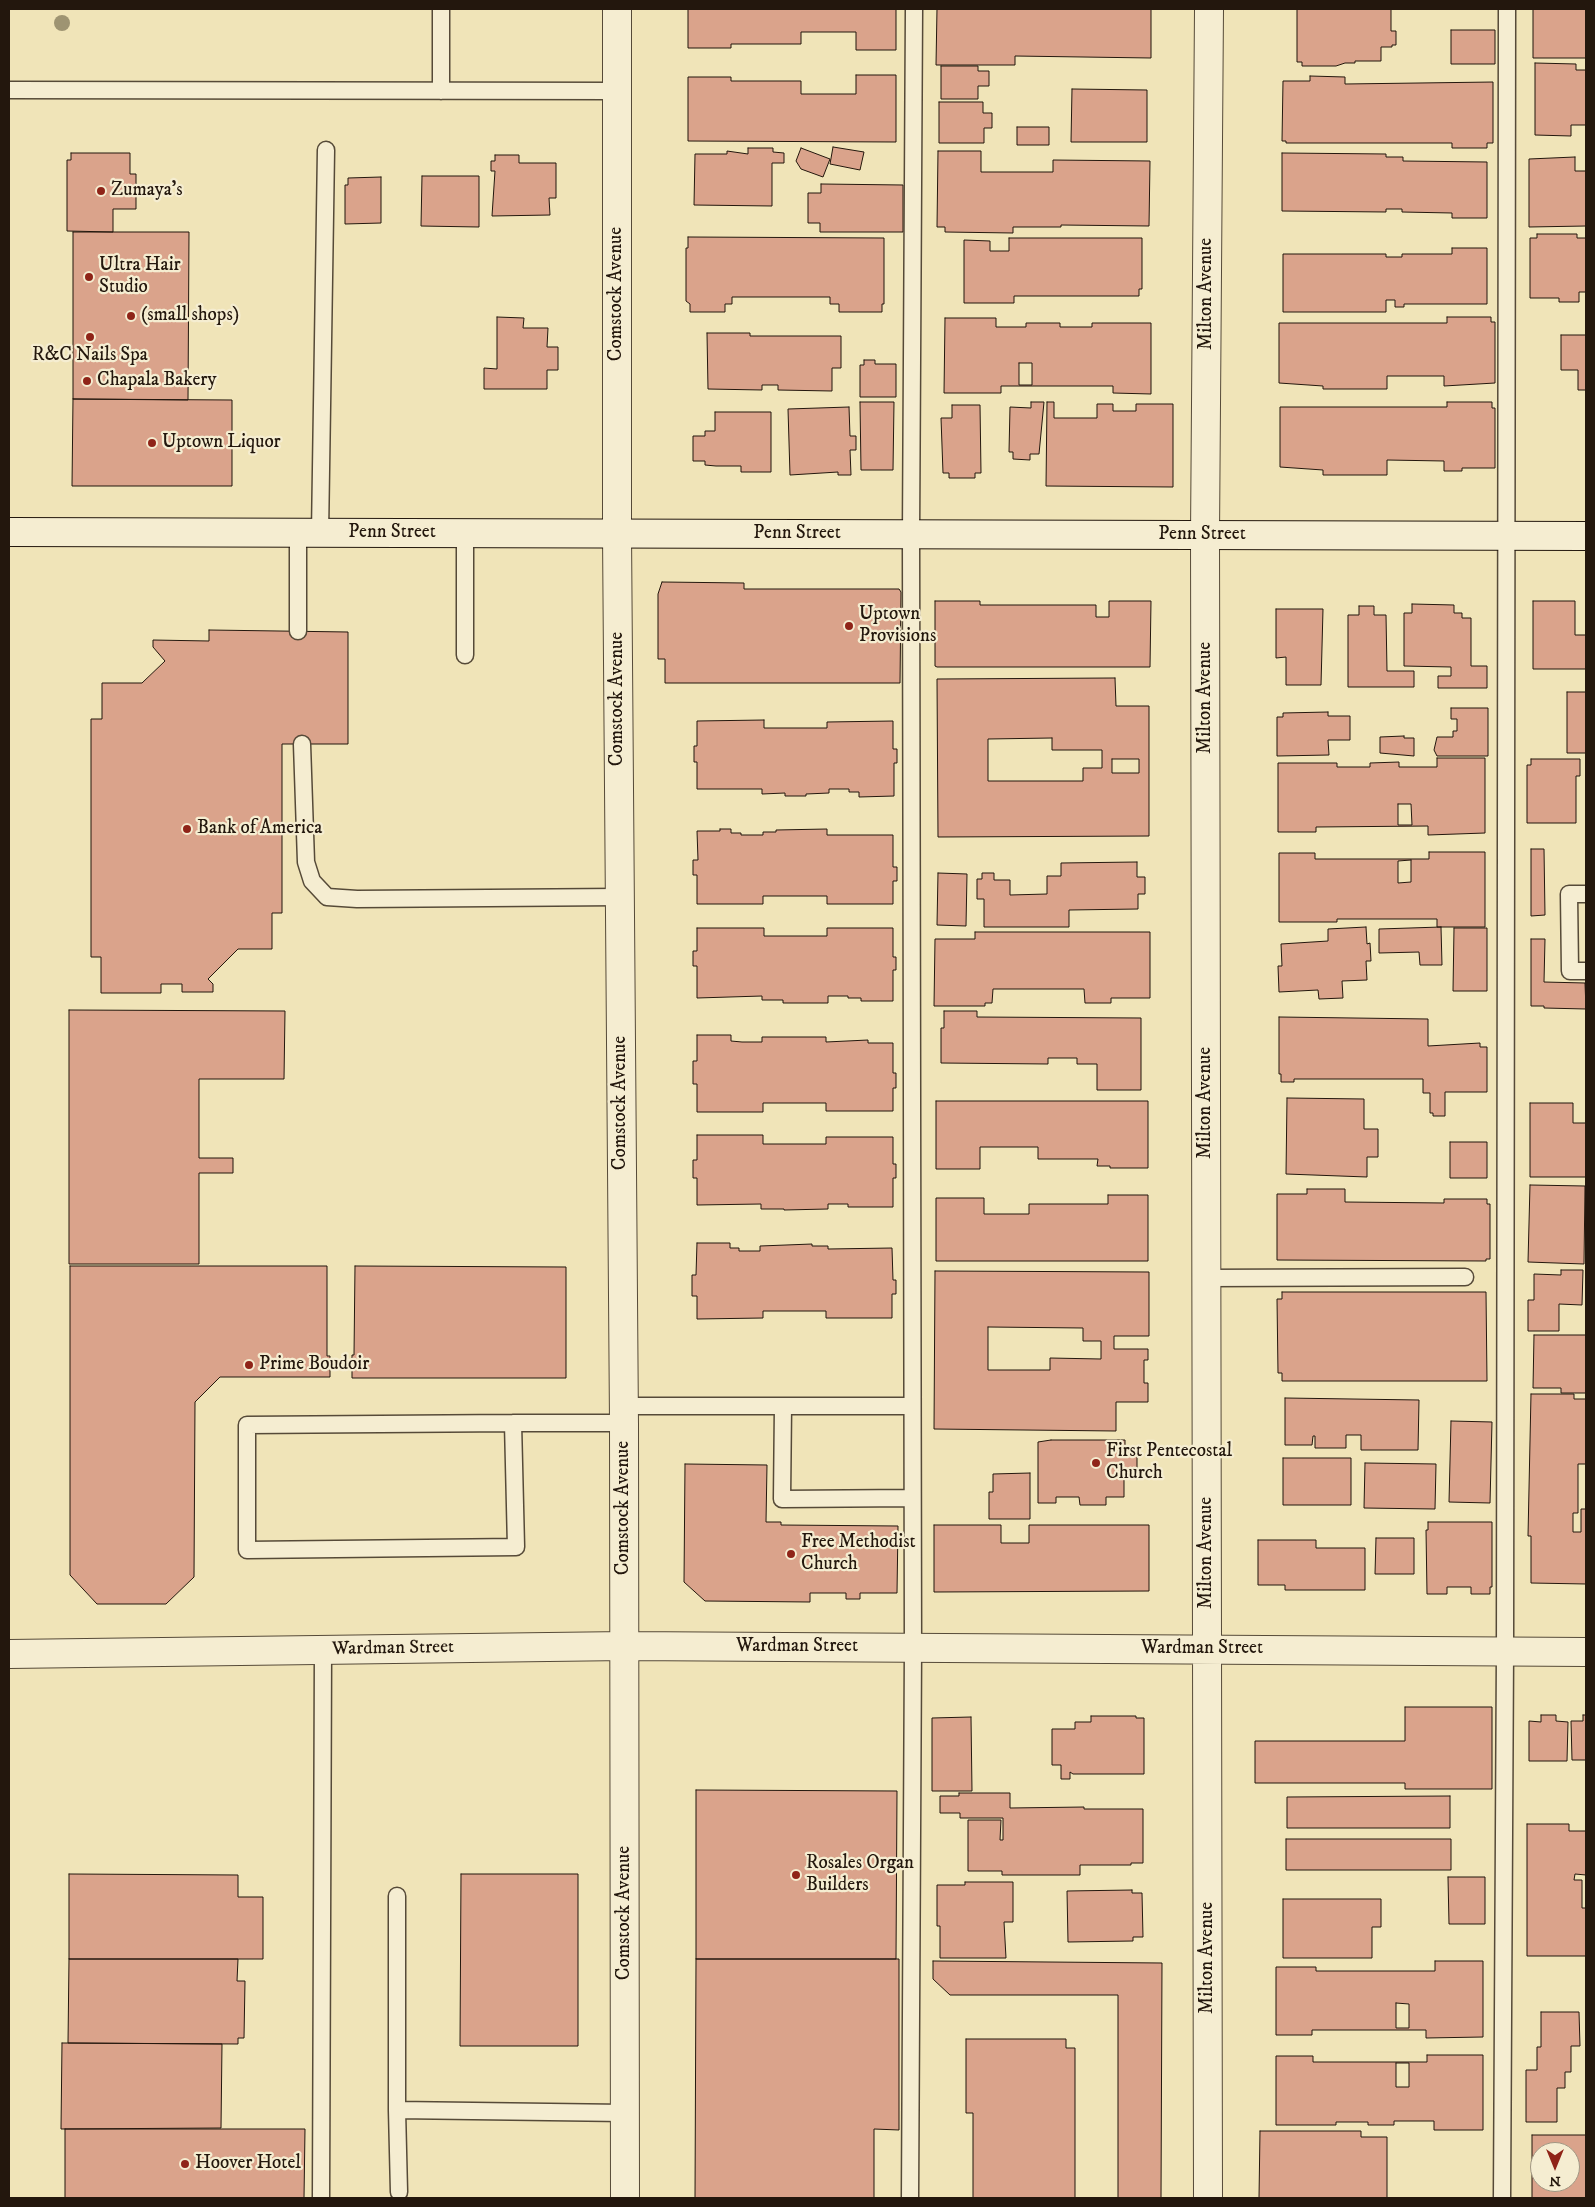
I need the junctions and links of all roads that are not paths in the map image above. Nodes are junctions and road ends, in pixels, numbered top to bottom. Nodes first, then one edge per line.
1 (441, 9) edge
2 (617, 9) edge
3 (914, 9) edge
4 (1209, 9) edge
5 (1507, 9) edge
6 (9, 90) edge
7 (441, 91) junction
8 (617, 91) junction
9 (326, 150) dead end
10 (9, 532) edge
11 (309, 533) junction
12 (465, 533) junction
13 (617, 534) junction
14 (910, 534) junction
15 (1205, 535) junction
16 (1506, 536) junction
17 (1586, 536) edge
18 (298, 631) dead end
19 (465, 655) dead end
20 (302, 744) dead end
21 (1586, 894) edge
22 (620, 897) junction
23 (1586, 971) edge
24 (1465, 1277) dead end
25 (1206, 1278) junction
26 (783, 1406) junction
27 (912, 1406) junction
28 (624, 1414) junction
29 (513, 1423) junction
30 (912, 1498) junction
31 (625, 1646) junction
32 (913, 1648) junction
33 (1207, 1649) junction
34 (323, 1650) junction
35 (1505, 1651) junction
36 (1586, 1652) edge
37 (9, 1654) edge
38 (397, 1896) dead end
39 (398, 2110) junction
40 (625, 2113) junction
41 (398, 2192) dead end
42 (321, 2198) edge
43 (625, 2198) edge
44 (910, 2198) edge
45 (1208, 2198) edge
46 (1502, 2198) edge

1 - 7 lane
2 - 8 street, Comstock Avenue
3 - 14 lane
4 - 15 street, Milton Avenue
5 - 16 lane
6 - 7 lane
7 - 8 lane
8 - 13 street, Comstock Avenue
9 - 11 lane
10 - 11 street, Penn Street
11 - 12 street, Penn Street
11 - 18 lane
12 - 13 street, Penn Street
12 - 19 lane
13 - 14 street, Penn Street
13 - 22 street, Comstock Avenue
14 - 15 street, Penn Street
14 - 27 lane
15 - 16 street, Penn Street
15 - 25 street, Milton Avenue
16 - 17 street, Penn Street
16 - 35 lane
20 - 22 lane
21 - 23 lane
22 - 28 street, Comstock Avenue
24 - 25 lane
25 - 33 street, Milton Avenue
26 - 27 lane
26 - 28 lane
26 - 30 lane
27 - 30 lane
28 - 29 lane
28 - 31 street, Comstock Avenue
29 - 29 lane
30 - 32 lane
31 - 32 street, Wardman Street
31 - 34 street, Wardman Street
31 - 40 street, Comstock Avenue
32 - 33 street, Wardman Street
32 - 44 lane
33 - 35 street, Wardman Street
33 - 45 street, Milton Avenue
34 - 37 street, Wardman Street
34 - 42 lane
35 - 36 street, Wardman Street
35 - 46 lane
38 - 39 lane
39 - 40 lane
39 - 41 lane
40 - 43 street, Comstock Avenue

